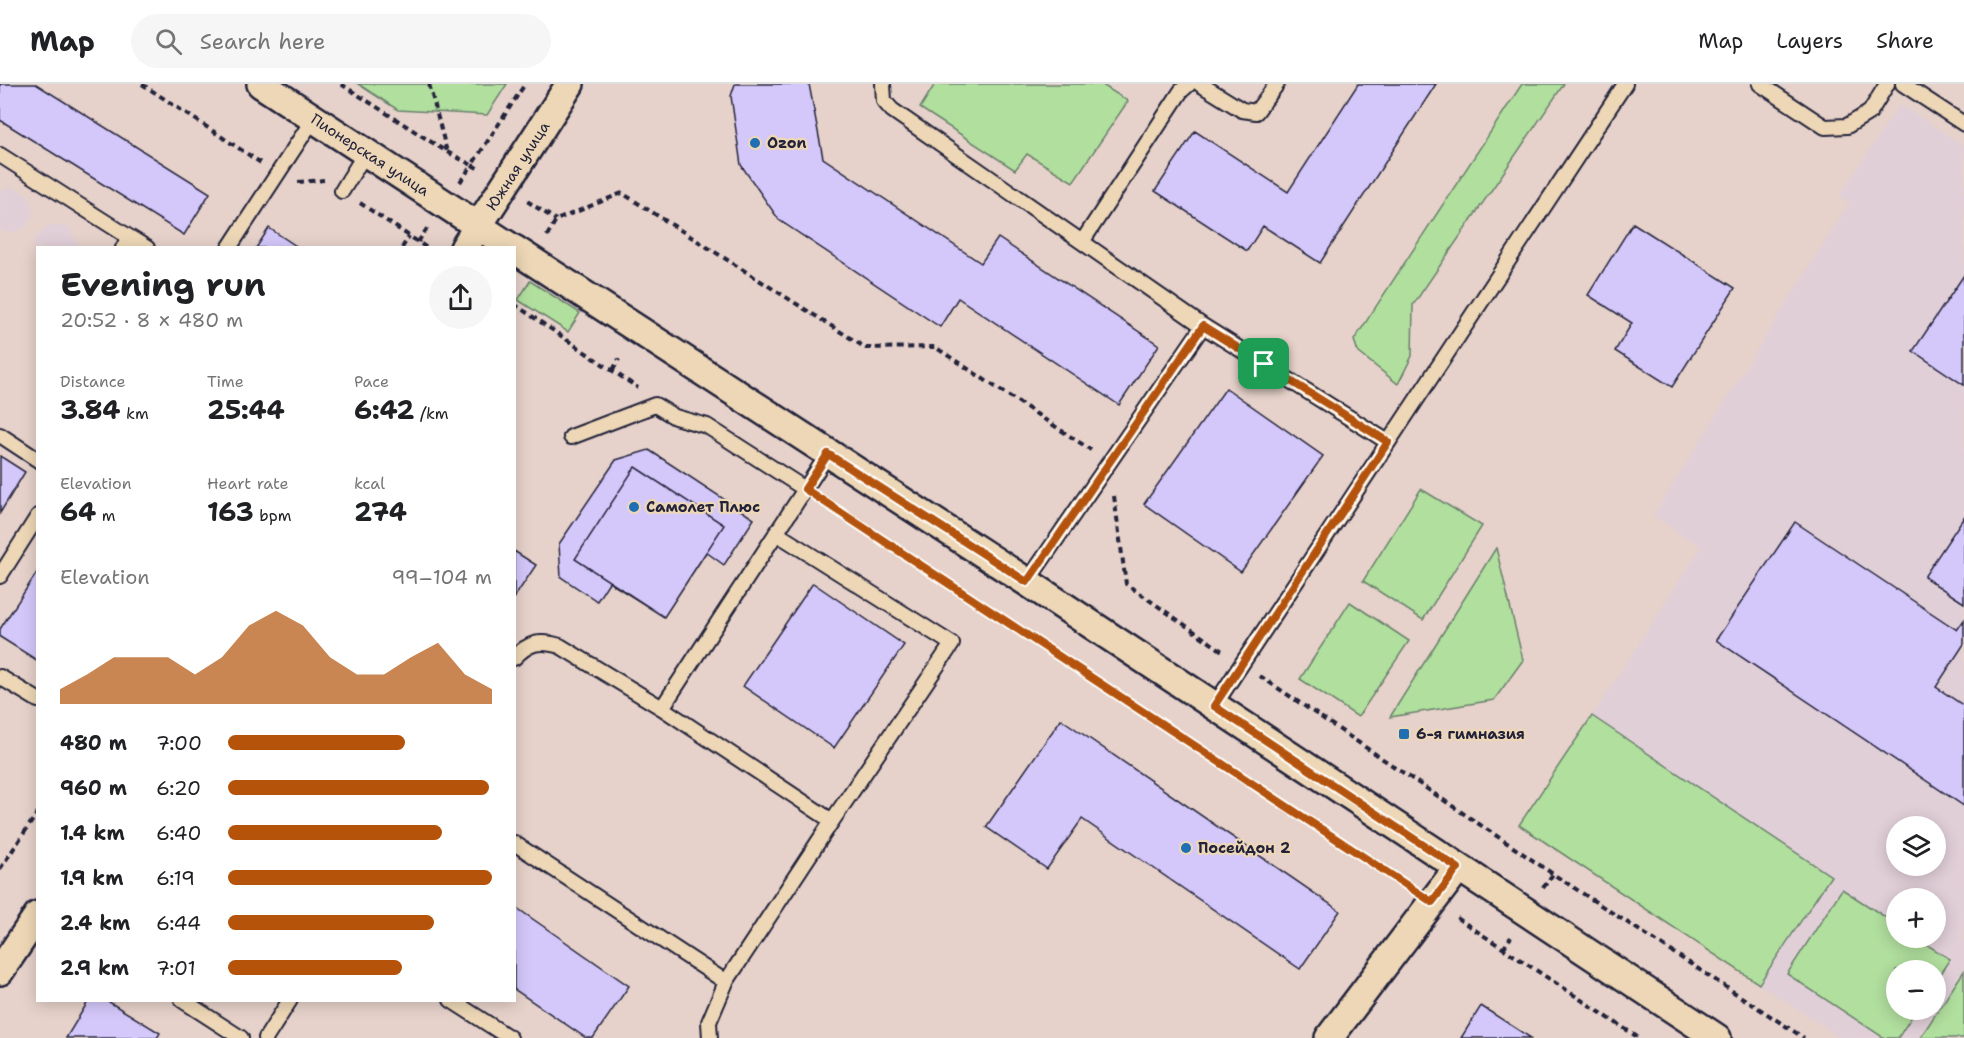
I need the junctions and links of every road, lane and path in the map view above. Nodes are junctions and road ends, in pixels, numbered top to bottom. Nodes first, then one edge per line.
1 (261, 84) edge
2 (341, 84) edge
3 (429, 84) edge
4 (525, 84) edge
5 (570, 84) edge
6 (883, 84) edge
7 (1189, 84) edge
8 (1200, 84) edge
9 (1277, 84) edge
10 (1625, 84) edge
11 (1760, 84) edge
12 (1887, 84) edge
13 (1904, 84) edge
14 (314, 118) junction
15 (1964, 124) edge
16 (366, 152) junction
17 (447, 152) junction
18 (0, 156) edge
19 (342, 191) dead end
20 (556, 220) dead end
21 (479, 225) junction
22 (409, 236) dead end
23 (126, 242) edge
24 (1082, 242) junction
25 (230, 246) edge
26 (403, 246) edge
27 (465, 246) edge
28 (510, 246) edge
29 (516, 250) edge
30 (516, 305) edge
31 (1203, 326) junction
32 (619, 359) dead end
33 (613, 370) junction
34 (655, 405) junction
35 (0, 435) edge
36 (571, 437) dead end
37 (1388, 442) junction
38 (828, 454) junction
39 (36, 458) edge
40 (1110, 462) junction
41 (805, 489) junction
42 (36, 519) edge
43 (776, 533) junction
44 (0, 576) edge
45 (1027, 582) junction
46 (516, 656) edge
47 (1242, 664) junction
48 (0, 677) edge
49 (36, 699) edge
50 (1214, 706) junction
51 (662, 708) junction
52 (36, 815) edge
53 (832, 821) junction
54 (516, 844) edge
55 (1458, 868) junction
56 (0, 869) edge
57 (1432, 902) junction
58 (36, 918) edge
59 (0, 971) edge
60 (726, 982) junction
61 (185, 1002) edge
62 (289, 1002) edge
63 (454, 1002) edge
64 (241, 1038) edge
65 (266, 1038) edge
66 (510, 1038) edge
67 (710, 1038) edge
68 (1329, 1038) edge
69 (1639, 1038) edge
70 (1717, 1038) edge
71 (1804, 1038) edge

1 - 14 street, Пионерская улица
2 - 17 path
3 - 17 path
4 - 17 path
5 - 21 street, Южная улица
6 - 24 lane
7 - 24 lane
8 - 9 lane
10 - 37 lane
11 - 12 lane
13 - 15 lane
14 - 16 street, Пионерская улица
14 - 25 lane
16 - 19 lane
16 - 21 street, Пионерская улица
18 - 23 lane
20 - 40 path
21 - 27 street, Южная улица
21 - 28 street, Пионерская улица
22 - 26 path
24 - 31 lane
29 - 38 street, Пионерская улица
30 - 33 path
31 - 37 lane
31 - 40 lane
32 - 33 path
33 - 34 path
34 - 36 lane
34 - 41 lane
35 - 39 lane
37 - 47 lane
38 - 41 lane
38 - 45 street, Пионерская улица
40 - 45 lane
40 - 47 path
41 - 43 lane
41 - 57 path
42 - 44 lane
43 - 51 lane
43 - 53 lane
45 - 50 street, Пионерская улица
46 - 51 lane
47 - 50 lane
47 - 71 path
48 - 49 lane
50 - 55 street, Пионерская улица
51 - 53 lane
52 - 56 path
53 - 60 lane
54 - 60 lane
55 - 57 street
55 - 70 street, Пионерская улица
57 - 68 street
57 - 69 path
58 - 59 street
60 - 67 lane
61 - 64 lane
62 - 65 lane
63 - 66 lane

